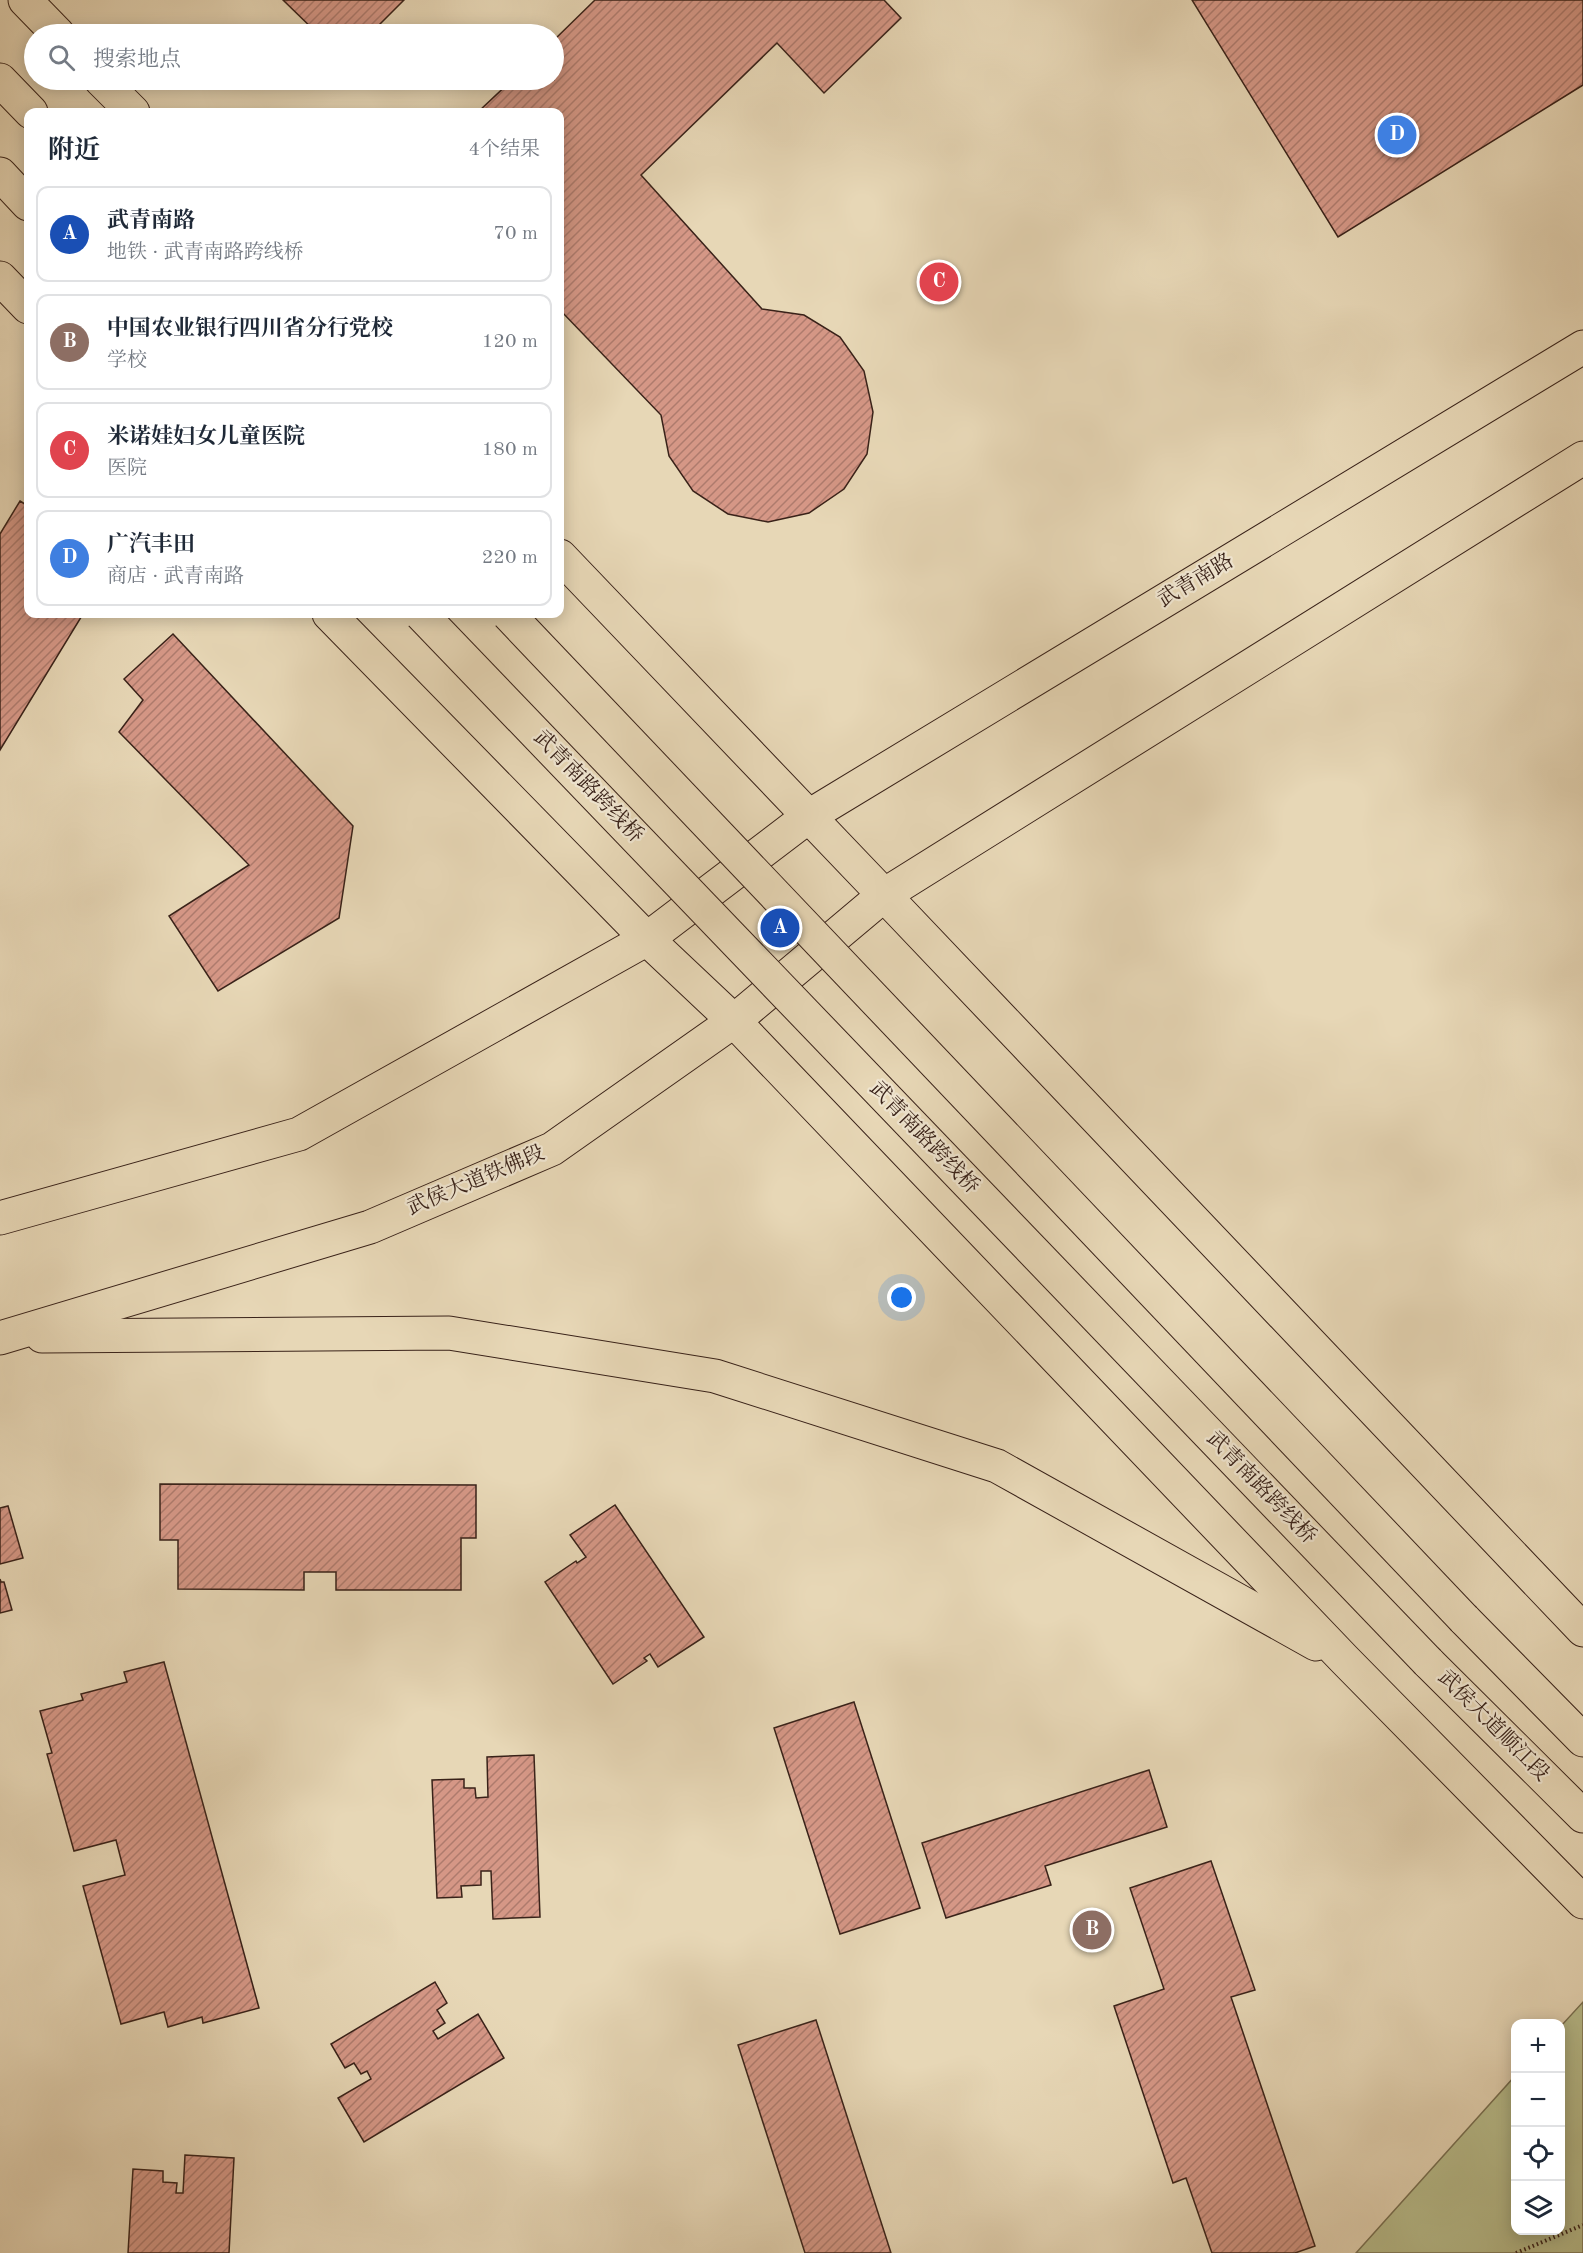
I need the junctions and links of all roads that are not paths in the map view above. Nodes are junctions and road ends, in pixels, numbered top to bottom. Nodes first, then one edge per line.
1 (25, 0) edge
2 (48, 24) edge
3 (0, 80) edge
4 (111, 90) edge
5 (27, 108) edge
6 (129, 108) edge
7 (0, 174) edge
8 (24, 200) edge
9 (0, 278) edge
10 (24, 303) edge
11 (1583, 346) edge
12 (1583, 458) edge
13 (564, 560) edge
14 (333, 618) edge
15 (425, 618) edge
16 (512, 618) edge
17 (809, 816) junction
18 (884, 895) junction
19 (647, 939) junction
20 (734, 1021) junction
21 (0, 1218) edge
22 (2, 1337) edge
23 (1583, 1630) edge
24 (1344, 1659) junction
25 (1428, 1662) joint
26 (1583, 1740) edge
27 (1583, 1816) edge
28 (1583, 1902) edge

1 - 2 main road
3 - 5 main road
4 - 6 main road
7 - 8 main road
9 - 10 main road
11 - 17 main road, 武青南路
12 - 18 main road
13 - 17 main road
14 - 19 main road
15 - 25 main road, 武青南路跨线桥, bridge
16 - 26 main road, bridge
17 - 18 main road
17 - 19 main road
18 - 20 main road, 武侯大道铁佛段
18 - 23 main road
19 - 20 main road
19 - 21 main road
20 - 22 main road, 武侯大道铁佛段
20 - 24 main road
22 - 24 main road
24 - 28 main road
25 - 27 main road, 武侯大道顺江段

